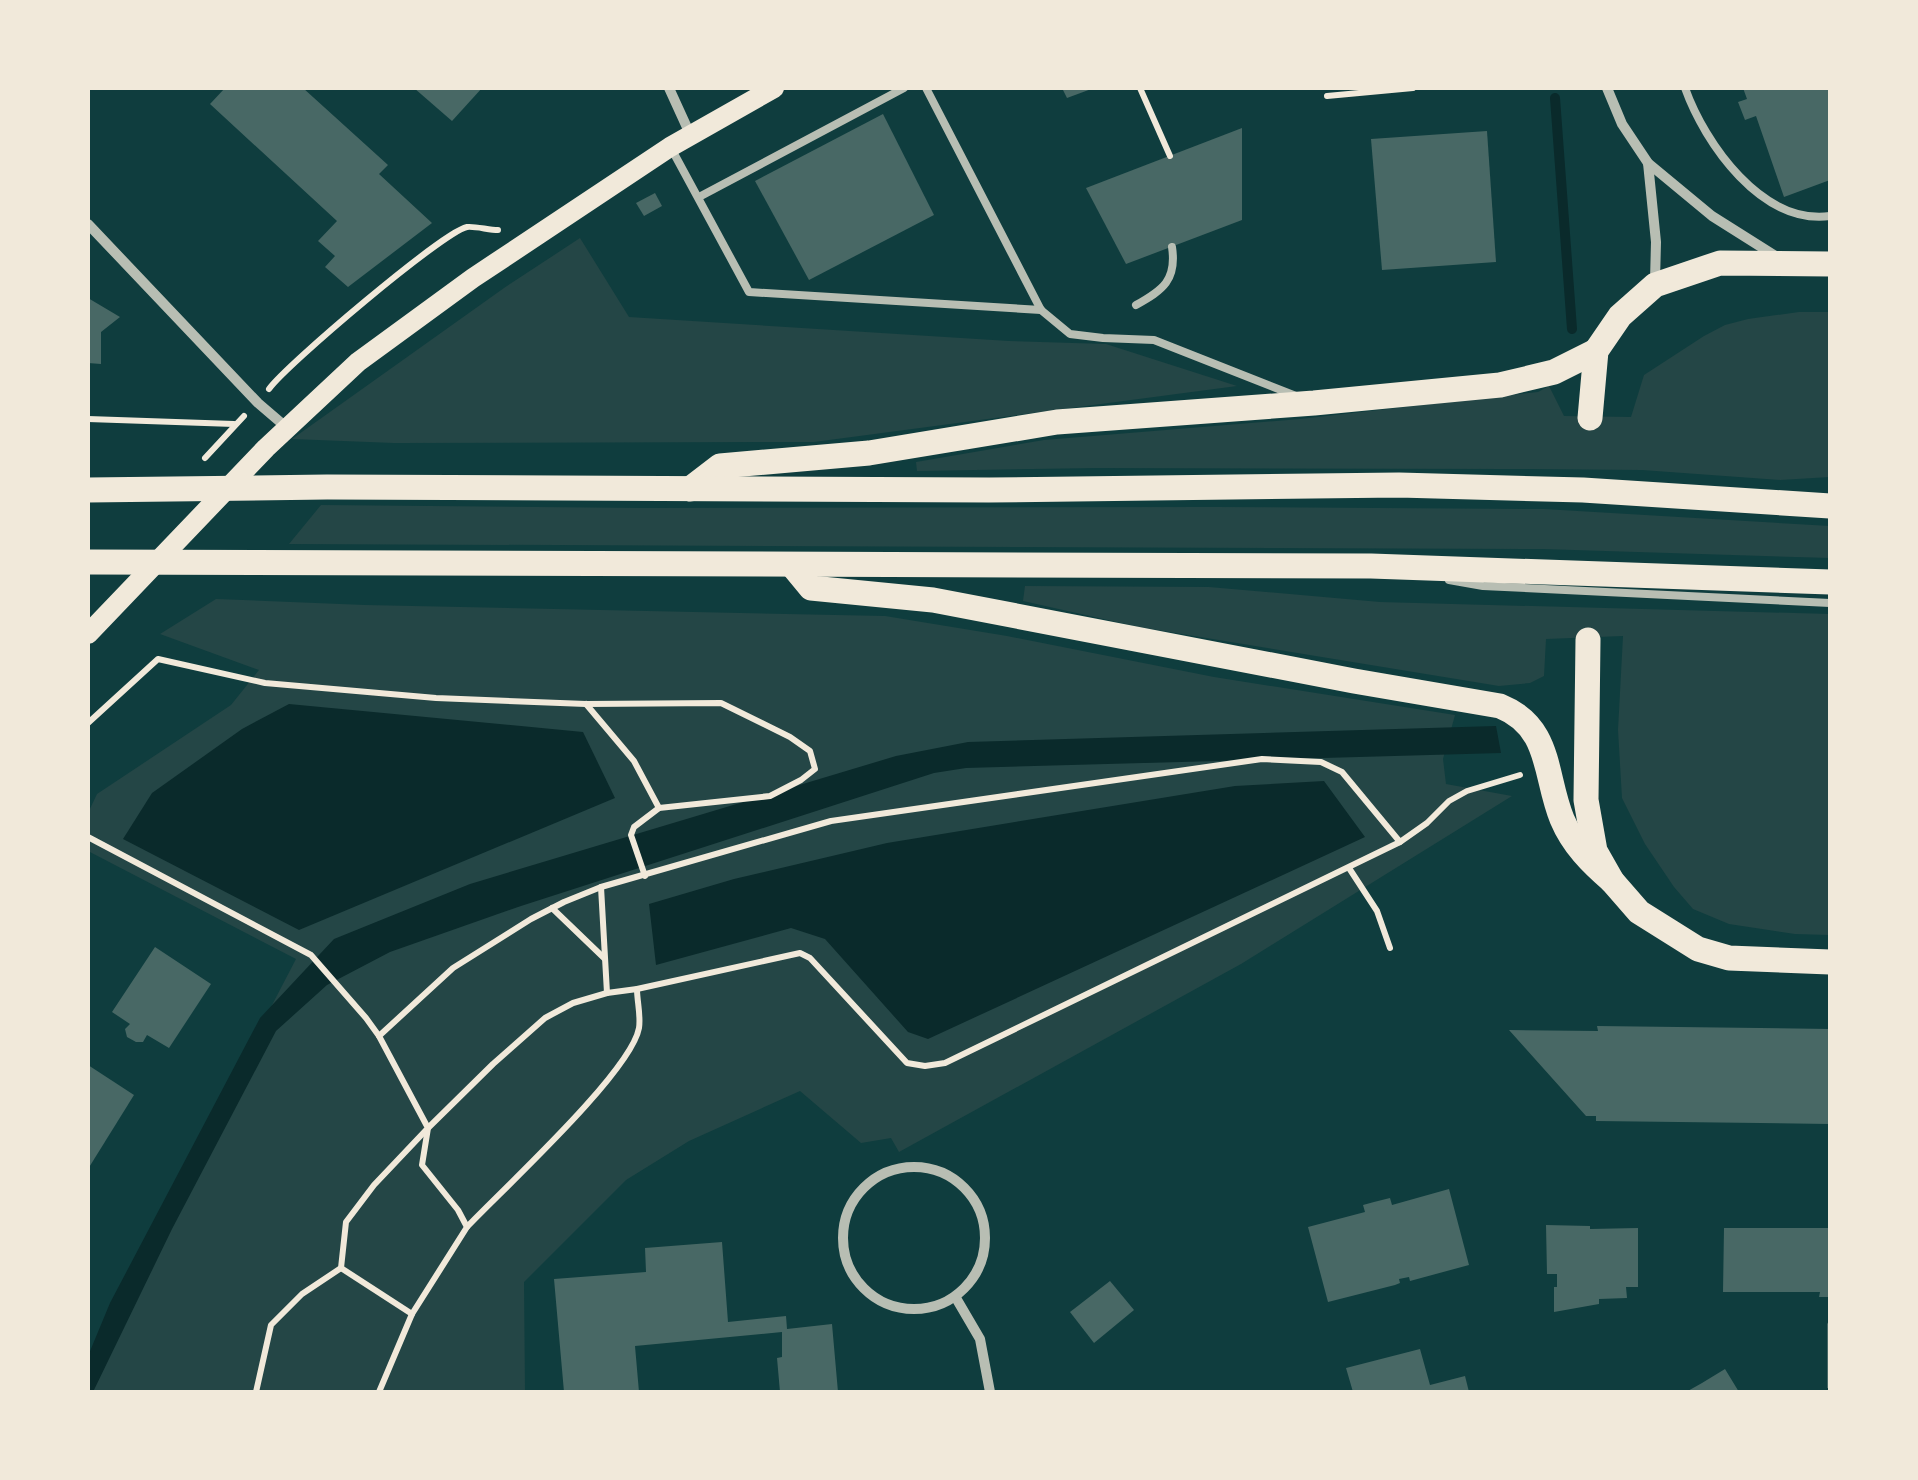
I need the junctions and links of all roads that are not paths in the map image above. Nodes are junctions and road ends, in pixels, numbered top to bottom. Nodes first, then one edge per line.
1 (669, 88) edge
2 (774, 88) edge
3 (904, 88) edge
4 (926, 88) edge
5 (1607, 88) edge
6 (1685, 88) edge
7 (690, 134) junction
8 (670, 148) junction
9 (1648, 163) junction
10 (699, 197) junction
11 (1830, 216) edge
12 (88, 224) edge
13 (1172, 247) dead end
14 (1787, 263) junction
15 (1830, 264) edge
16 (1655, 286) junction
17 (1136, 305) dead end
18 (1041, 310) junction
19 (1596, 351) junction
20 (1314, 403) junction
21 (1590, 418) dead end
22 (286, 428) junction
23 (690, 489) junction
24 (88, 490) edge
25 (1830, 506) edge
26 (88, 562) edge
27 (792, 566) junction
28 (1371, 566) junction
29 (1830, 582) edge
30 (1830, 602) edge
31 (88, 634) edge
32 (1588, 640) dead end
33 (1612, 881) junction
34 (1830, 962) edge
35 (956, 1298) junction
36 (990, 1392) edge

1 - 7 street
2 - 7 main road
3 - 10 lane
4 - 18 lane
5 - 9 street
6 - 11 lane
7 - 8 main road
8 - 10 lane
8 - 22 main road
9 - 14 street
9 - 16 street
10 - 18 lane
12 - 22 street
13 - 17 lane
14 - 15 main road
14 - 16 main road
16 - 19 main road
18 - 20 lane
19 - 20 main road
19 - 21 main road
20 - 23 main road
22 - 31 main road
23 - 24 main road
23 - 25 main road
26 - 27 main road
27 - 28 main road
27 - 33 main road
28 - 29 main road
28 - 30 lane
32 - 33 main road
33 - 34 main road
35 - 35 street
35 - 36 street

